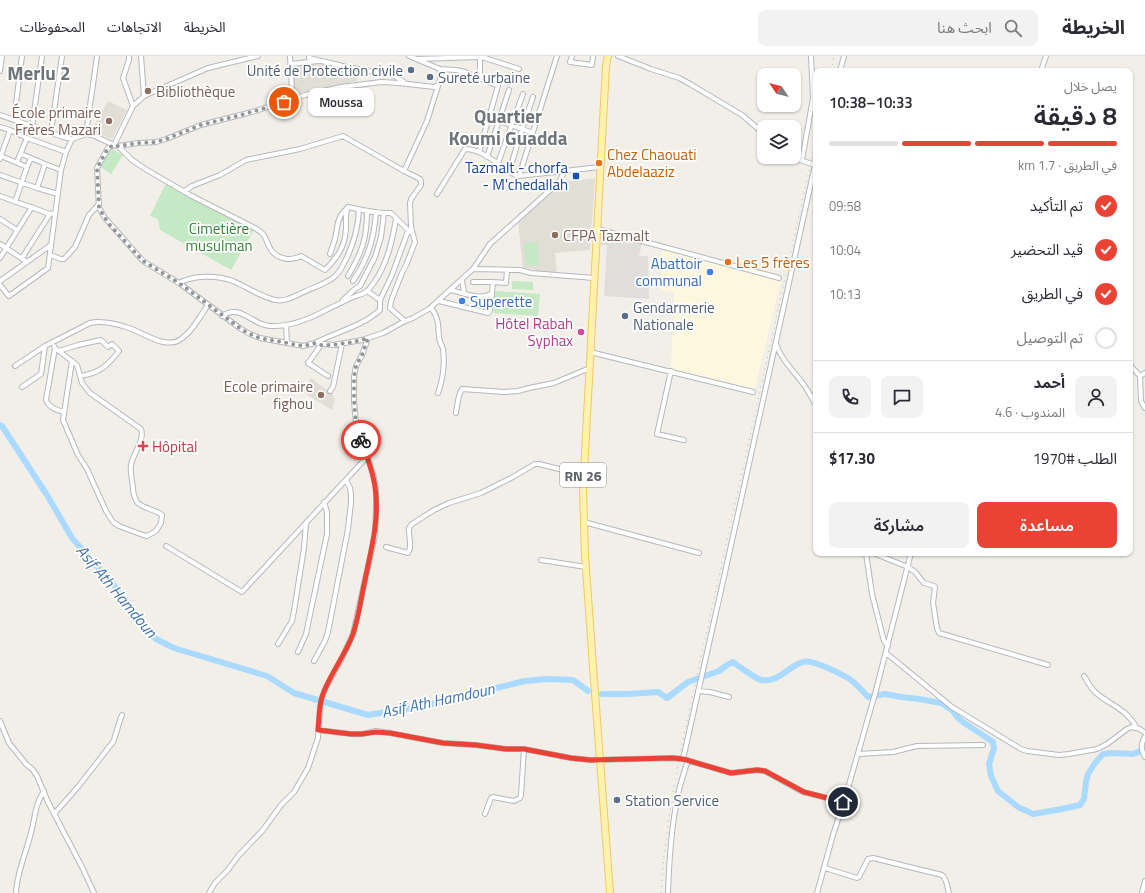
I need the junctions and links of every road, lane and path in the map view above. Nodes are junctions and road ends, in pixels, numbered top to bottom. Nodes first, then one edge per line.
1 (2, 56) edge
2 (22, 56) edge
3 (42, 56) edge
4 (62, 56) edge
5 (97, 56) edge
6 (129, 56) edge
7 (141, 56) edge
8 (258, 56) edge
9 (290, 56) edge
10 (309, 56) edge
11 (409, 56) edge
12 (557, 56) edge
13 (572, 56) edge
14 (593, 56) edge
15 (608, 56) edge
16 (618, 56) edge
17 (811, 56) edge
18 (844, 56) edge
19 (1046, 56) edge
20 (480, 57) edge
21 (414, 59) junction
22 (322, 61) junction
23 (290, 64) junction
24 (841, 68) edge
25 (1042, 68) edge
26 (440, 69) junction
27 (519, 69) dead end
28 (0, 71) edge
29 (394, 76) junction
30 (480, 79) junction
31 (395, 83) junction
32 (406, 84) junction
33 (438, 86) junction
34 (292, 90) dead end
35 (509, 90) dead end
36 (523, 94) dead end
37 (144, 96) junction
38 (533, 97) dead end
39 (133, 106) junction
40 (0, 114) edge
41 (489, 117) junction
42 (14, 119) junction
43 (500, 121) junction
44 (512, 125) junction
45 (32, 126) junction
46 (0, 127) edge
47 (757, 128) edge
48 (522, 129) junction
49 (10, 130) junction
50 (51, 132) junction
51 (533, 133) junction
52 (86, 134) junction
53 (27, 138) junction
54 (72, 139) junction
55 (116, 145) junction
56 (66, 152) junction
57 (479, 152) junction
58 (21, 154) junction
59 (0, 157) edge
60 (487, 157) junction
61 (31, 158) junction
62 (802, 160) joint
63 (17, 162) junction
64 (498, 163) junction
65 (45, 164) junction
66 (813, 164) edge
67 (27, 167) junction
68 (600, 167) junction
69 (61, 170) junction
70 (404, 171) junction
71 (509, 172) junction
72 (564, 172) junction
73 (0, 175) edge
74 (519, 176) junction
75 (813, 178) edge
76 (21, 182) junction
77 (37, 188) junction
78 (185, 191) junction
79 (58, 194) junction
80 (437, 194) dead end
81 (0, 196) edge
82 (14, 202) junction
83 (99, 204) junction
84 (32, 207) junction
85 (348, 207) junction
86 (359, 210) junction
87 (368, 211) junction
88 (376, 212) junction
89 (52, 213) junction
90 (384, 214) junction
91 (0, 219) edge
92 (396, 219) junction
93 (597, 229) junction
94 (17, 230) junction
95 (408, 231) junction
96 (413, 234) junction
97 (0, 244) edge
98 (51, 245) junction
99 (6, 248) junction
100 (330, 254) dead end
101 (50, 255) junction
102 (0, 258) edge
103 (22, 258) junction
104 (27, 262) junction
105 (473, 269) junction
106 (507, 270) junction
107 (348, 276) dead end
108 (594, 278) junction
109 (779, 278) dead end
110 (462, 280) junction
111 (0, 281) edge
112 (353, 281) dead end
113 (474, 282) dead end
114 (493, 282) junction
115 (179, 283) junction
116 (0, 285) edge
117 (451, 290) junction
118 (367, 291) junction
119 (464, 293) junction
120 (492, 293) junction
121 (380, 300) junction
122 (439, 301) junction
123 (338, 304) junction
124 (208, 305) junction
125 (390, 308) junction
126 (431, 308) junction
127 (380, 310) junction
128 (222, 316) junction
129 (405, 321) junction
130 (286, 325) junction
131 (368, 338) junction
132 (52, 342) junction
133 (287, 343) junction
134 (315, 343) junction
135 (342, 344) junction
136 (775, 344) junction
137 (321, 345) junction
138 (45, 346) junction
139 (55, 348) junction
140 (59, 351) junction
141 (590, 352) junction
142 (72, 361) junction
143 (15, 366) dead end
144 (590, 368) junction
145 (1133, 368) edge
146 (670, 372) junction
147 (1145, 373) edge
148 (80, 376) junction
149 (328, 376) dead end
150 (1140, 376) junction
151 (22, 387) dead end
152 (330, 391) dead end
153 (753, 392) dead end
154 (438, 393) dead end
155 (813, 400) edge
156 (1145, 408) edge
157 (64, 412) junction
158 (456, 413) dead end
159 (684, 440) dead end
160 (367, 457) junction
161 (583, 475) junction
162 (346, 480) junction
163 (324, 502) junction
164 (584, 522) junction
165 (306, 523) junction
166 (166, 546) dead end
167 (386, 547) dead end
168 (699, 553) dead end
169 (866, 556) edge
170 (880, 556) edge
171 (910, 556) edge
172 (541, 560) dead end
173 (586, 567) junction
174 (908, 567) junction
175 (278, 644) dead end
176 (888, 646) junction
177 (298, 652) dead end
178 (886, 653) junction
179 (314, 661) dead end
180 (1048, 665) dead end
181 (1084, 676) dead end
182 (698, 691) junction
183 (729, 697) dead end
184 (122, 715) dead end
185 (0, 721) edge
186 (1136, 727) junction
187 (318, 730) junction
188 (1145, 733) edge
189 (1145, 738) edge
190 (984, 745) dead end
191 (524, 749) junction
192 (858, 754) junction
193 (1145, 757) edge
194 (600, 759) junction
195 (685, 760) junction
196 (44, 791) junction
197 (843, 802) junction
198 (54, 814) junction
199 (485, 814) dead end
200 (825, 868) junction
201 (1145, 881) edge
202 (16, 893) edge
203 (94, 893) edge
204 (209, 893) edge
205 (610, 893) edge
206 (668, 893) edge
207 (817, 893) edge
208 (949, 893) edge
209 (1142, 893) edge

1 - 28 street
2 - 42 street
3 - 45 street
4 - 50 street
5 - 52 street
6 - 39 street
7 - 37 street
8 - 37 street
9 - 23 street
10 - 22 street
11 - 21 street
12 - 51 street
13 - 14 street
15 - 68 main road, RN 26
16 - 47 street
17 - 62 street
18 - 24 street
19 - 25 street
20 - 21 street
20 - 27 street
20 - 30 street
21 - 26 street
22 - 23 street
22 - 29 street
23 - 34 street
26 - 30 street
26 - 33 street
29 - 31 street
29 - 32 street
30 - 41 street
31 - 32 street
31 - 55 street
32 - 33 street
33 - 70 street
35 - 43 street
36 - 44 street
37 - 39 street
38 - 48 street
39 - 55 street
40 - 42 street
41 - 43 street
41 - 57 street
42 - 45 street
43 - 44 street
43 - 60 street
44 - 48 street
44 - 64 street
45 - 50 street
46 - 49 street
48 - 51 street
48 - 71 street
49 - 53 street
49 - 59 street
50 - 54 street
51 - 74 street
52 - 54 street
52 - 55 street
53 - 56 street
53 - 58 street
54 - 56 street
55 - 78 street
55 - 83 street
56 - 69 street
57 - 60 street
57 - 80 street
58 - 61 street
58 - 63 street
59 - 63 street
60 - 64 street
61 - 65 street
61 - 67 street
62 - 66 street
63 - 67 street
64 - 71 street
65 - 69 street
65 - 77 street
67 - 76 street
68 - 72 street
68 - 93 main road, RN 26
69 - 79 street
70 - 78 street
70 - 96 street
71 - 74 street
72 - 74 street
72 - 105 street
73 - 76 street
75 - 136 street
76 - 77 street
76 - 82 street
77 - 79 street
78 - 85 street
79 - 89 street
81 - 82 street
82 - 84 street
83 - 101 street
83 - 115 street
84 - 89 street
84 - 94 street
85 - 86 street
85 - 100 street
86 - 87 street
86 - 115 street
87 - 88 street
87 - 107 street
88 - 90 street
88 - 112 street
89 - 98 street
89 - 103 street
90 - 92 street
90 - 123 street
91 - 94 street
92 - 95 street
92 - 118 street
93 - 108 main road, RN 26
93 - 109 street
94 - 99 street
95 - 96 street
95 - 121 street
96 - 125 street
97 - 99 street
98 - 101 street
98 - 104 street
99 - 102 street
99 - 103 street
101 - 116 street
103 - 104 street
104 - 111 street
105 - 106 street
105 - 110 street
106 - 108 street
106 - 114 street
108 - 141 main road, RN 26
110 - 117 street
110 - 119 street
113 - 114 street
114 - 120 street
115 - 124 street
117 - 119 street
117 - 122 street
118 - 121 street
118 - 123 street
119 - 120 street
120 - 122 street
121 - 127 street
122 - 126 street
123 - 130 street
124 - 128 street
124 - 132 street
125 - 127 street
125 - 129 street
126 - 129 street
126 - 154 street
127 - 134 street
128 - 130 street
128 - 133 street
129 - 131 street
130 - 133 street
131 - 135 street
131 - 160 street
132 - 138 street
132 - 139 street
133 - 134 street
134 - 137 street
135 - 137 street
135 - 152 street
136 - 155 street
136 - 182 street
137 - 149 street
138 - 143 street
138 - 151 street
139 - 140 street
139 - 157 street
140 - 142 street
140 - 148 street
141 - 144 main road, RN 26
141 - 146 street
142 - 148 street
142 - 157 street
144 - 158 street
144 - 161 main road, RN 26
145 - 150 street
146 - 153 street
146 - 159 street
147 - 150 street
148 - 157 street
150 - 156 street
160 - 162 street
160 - 187 street
161 - 164 main road, RN 26
161 - 167 street
162 - 163 street
162 - 179 street
163 - 165 street
163 - 177 street
164 - 168 street
164 - 173 main road, RN 26
165 - 166 street
165 - 175 street
169 - 176 street
170 - 174 street
171 - 174 street
172 - 173 street
173 - 194 main road, RN 26
174 - 176 street
174 - 180 street
176 - 178 street
178 - 186 street
178 - 192 street
181 - 186 street
182 - 183 street
182 - 195 street
184 - 198 street
185 - 196 street
186 - 188 street
187 - 191 street
187 - 204 street
189 - 193 street
190 - 192 street
191 - 194 street
191 - 199 street
192 - 197 street
194 - 195 street
194 - 205 main road, RN 26
195 - 197 street
195 - 206 street
196 - 198 street
196 - 202 street
197 - 200 street
198 - 203 street
200 - 207 street
200 - 208 street
201 - 209 street

